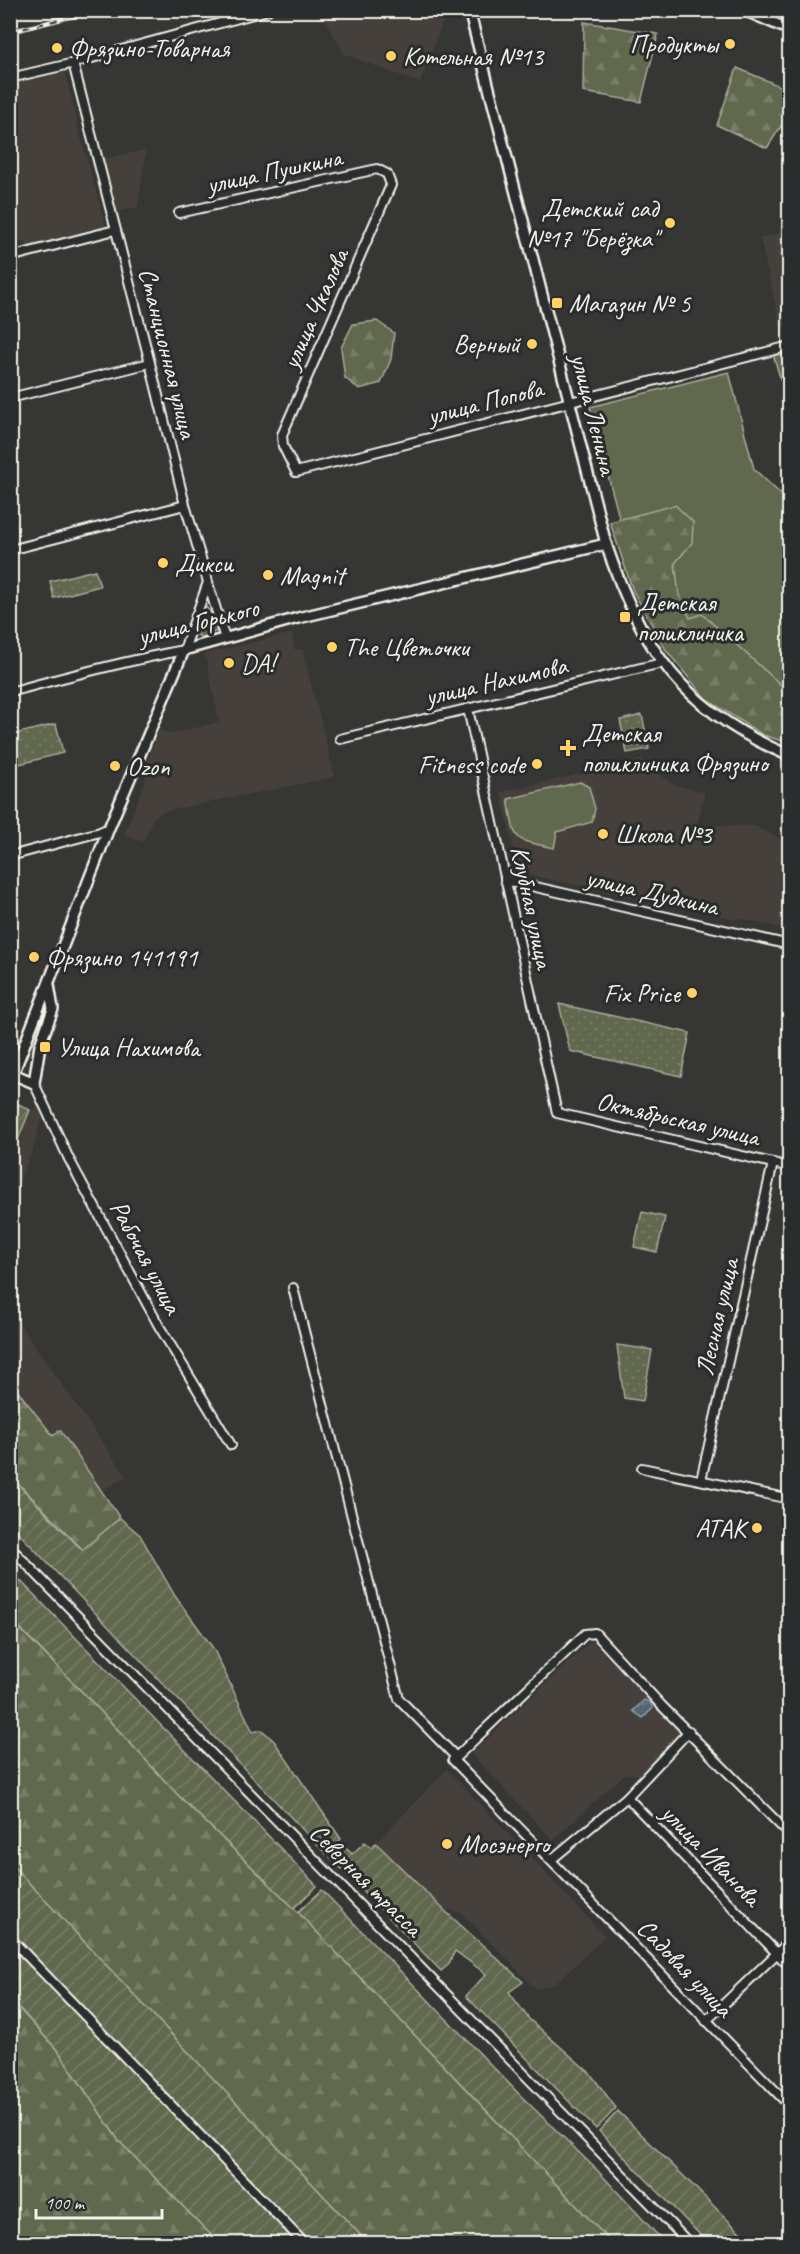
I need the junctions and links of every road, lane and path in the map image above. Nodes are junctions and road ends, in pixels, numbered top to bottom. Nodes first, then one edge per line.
1 (268, 10) edge
2 (469, 10) edge
3 (744, 10) edge
4 (789, 30) edge
5 (73, 63) junction
6 (10, 78) edge
7 (377, 169) joint
8 (180, 213) dead end
9 (115, 230) junction
10 (10, 257) edge
11 (789, 346) edge
12 (150, 363) junction
13 (10, 398) edge
14 (569, 402) junction
15 (296, 471) joint
16 (185, 505) junction
17 (606, 544) junction
18 (10, 549) edge
19 (208, 582) junction
20 (225, 639) junction
21 (184, 650) junction
22 (662, 663) junction
23 (10, 692) edge
24 (468, 709) junction
25 (340, 739) dead end
26 (789, 756) edge
27 (109, 828) junction
28 (10, 856) edge
29 (505, 880) junction
30 (789, 945) edge
31 (49, 985) junction
32 (12, 1077) edge
33 (34, 1083) junction
34 (557, 1113) joint
35 (773, 1163) junction
36 (789, 1167) edge
37 (292, 1288) dead end
38 (231, 1445) dead end
39 (642, 1468) dead end
40 (701, 1480) junction
41 (789, 1499) edge
42 (10, 1547) edge
43 (689, 1731) junction
44 (455, 1756) junction
45 (627, 1797) junction
46 (789, 1835) edge
47 (551, 1860) junction
48 (10, 1938) edge
49 (789, 1941) edge
50 (776, 1954) junction
51 (789, 1967) edge
52 (706, 2021) junction
53 (789, 2106) edge
54 (305, 2244) edge
55 (690, 2244) edge

1 - 5 street
2 - 14 street, улица Ленина
3 - 4 street
5 - 6 street
5 - 9 street, Станционная улица
7 - 8 street, улица Пушкина
7 - 15 street, улица Чкалова
9 - 10 street
9 - 12 street, Станционная улица
11 - 14 street, улица Попова
12 - 13 street
12 - 16 street, Станционная улица
14 - 15 street, улица Попова
14 - 17 street, улица Ленина
16 - 18 street
16 - 19 street, Станционная улица
17 - 20 street, улица Горького
17 - 22 street, улица Ленина
19 - 20 street, Станционная улица
19 - 21 street
20 - 21 street, улица Горького
21 - 23 street, улица Горького
21 - 27 street
22 - 24 street, улица Нахимова
22 - 26 street, улица Ленина
24 - 25 street, улица Нахимова
24 - 29 street, Клубная улица
27 - 28 street
27 - 31 street
29 - 30 street, улица Дудкина
29 - 34 street, Клубная улица
31 - 32 street
31 - 33 street
32 - 33 street
33 - 38 street, Рабочая улица
34 - 35 street, Октябрьская улица
35 - 36 street, Октябрьская улица
35 - 40 street, Лесная улица
37 - 44 street, Садовая улица
39 - 40 street
40 - 41 street
42 - 55 street, Северная трасса
43 - 44 street
43 - 45 street
43 - 46 street
44 - 47 street, Садовая улица
45 - 47 street
45 - 50 street, улица Иванова
47 - 52 street, Садовая улица
48 - 54 street
49 - 50 street
50 - 51 street, улица Иванова
50 - 52 street
52 - 53 street, Садовая улица

